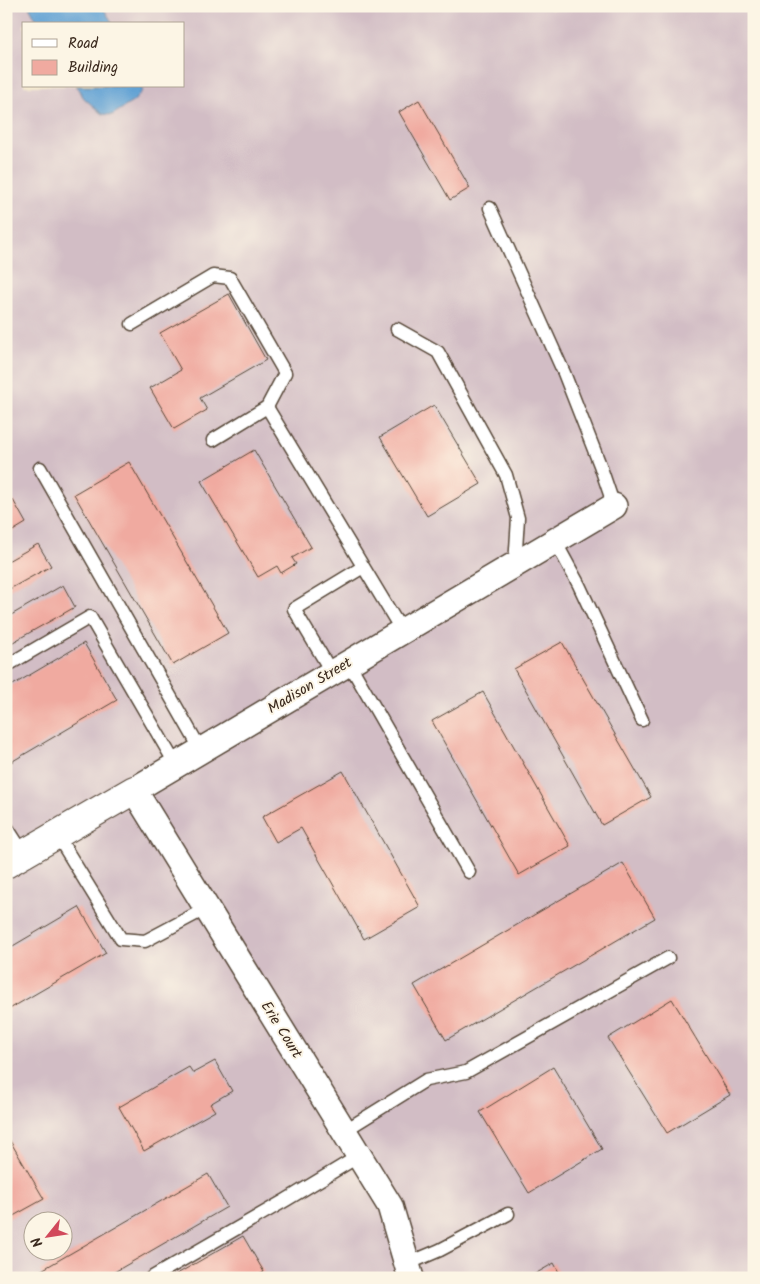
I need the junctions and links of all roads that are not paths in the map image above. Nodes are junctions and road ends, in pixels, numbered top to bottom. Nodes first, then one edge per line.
1 (490, 208) dead end
2 (132, 324) dead end
3 (397, 329) dead end
4 (267, 407) junction
5 (213, 440) dead end
6 (40, 468) dead end
7 (614, 506) joint
8 (555, 541) junction
9 (515, 565) junction
10 (363, 566) junction
11 (402, 631) junction
12 (6, 666) edge
13 (340, 668) junction
14 (642, 720) dead end
15 (201, 750) junction
16 (176, 764) junction
17 (134, 790) junction
18 (6, 826) edge
19 (57, 834) junction
20 (15, 859) edge
21 (469, 872) dead end
22 (207, 908) junction
23 (668, 958) dead end
24 (344, 1131) junction
25 (359, 1156) junction
26 (508, 1214) dead end
27 (409, 1271) edge
28 (151, 1278) edge

1 - 7 lane
2 - 4 lane
3 - 9 lane
4 - 5 lane
4 - 10 lane
6 - 15 lane
7 - 8 street, Madison Street
8 - 9 street, Madison Street
8 - 14 lane
9 - 11 street, Madison Street
10 - 11 lane
10 - 13 lane
11 - 13 street, Madison Street
12 - 16 lane
13 - 15 street, Madison Street
13 - 21 lane
15 - 16 street, Madison Street
16 - 17 street, Madison Street
17 - 19 street, Madison Street
17 - 22 street, Erie Court
18 - 20 lane
19 - 20 street, Madison Street
19 - 22 lane
22 - 24 street, Erie Court
23 - 24 lane
24 - 25 street, Erie Court
25 - 27 street, Erie Court
25 - 28 lane
26 - 27 lane

